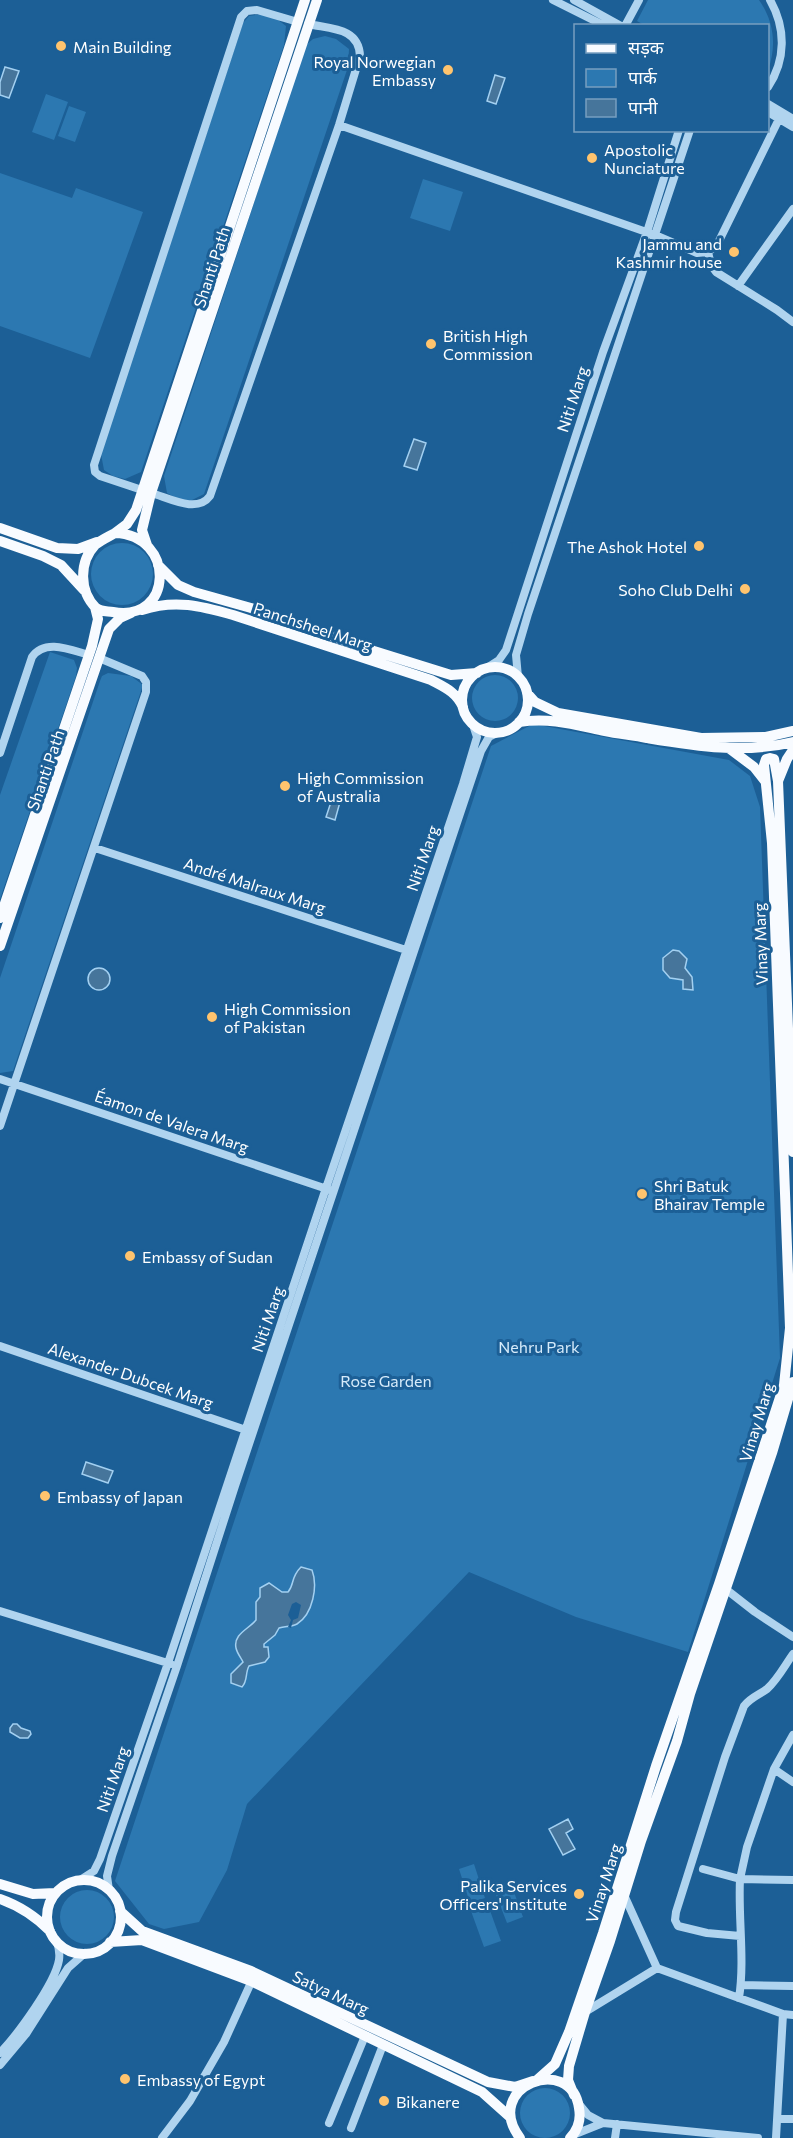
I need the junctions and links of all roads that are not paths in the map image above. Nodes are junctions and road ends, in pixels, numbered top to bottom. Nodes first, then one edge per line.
1 (305, 0) edge
2 (317, 0) edge
3 (553, 0) edge
4 (574, 0) edge
5 (639, 0) edge
6 (770, 0) edge
7 (303, 23) junction
8 (601, 24) edge
9 (619, 24) edge
10 (624, 24) edge
11 (769, 85) edge
12 (769, 105) edge
13 (769, 113) edge
14 (779, 119) junction
15 (793, 119) edge
16 (339, 125) junction
17 (793, 127) edge
18 (679, 132) edge
19 (689, 132) edge
20 (793, 209) edge
21 (651, 233) junction
22 (708, 252) junction
23 (738, 286) junction
24 (793, 322) edge
25 (147, 491) junction
26 (0, 528) edge
27 (115, 533) junction
28 (0, 541) edge
29 (99, 542) junction
30 (147, 545) junction
31 (159, 565) junction
32 (87, 593) junction
33 (95, 607) junction
34 (136, 611) junction
35 (94, 657) junction
36 (481, 671) junction
37 (518, 677) junction
38 (527, 693) junction
39 (463, 707) junction
40 (519, 722) junction
41 (473, 725) junction
42 (793, 731) edge
43 (497, 733) junction
44 (793, 742) edge
45 (729, 748) junction
46 (793, 750) edge
47 (0, 753) edge
48 (765, 781) junction
49 (778, 781) junction
50 (95, 848) junction
51 (0, 918) edge
52 (0, 946) edge
53 (406, 950) junction
54 (0, 1079) edge
55 (14, 1084) junction
56 (0, 1126) edge
57 (793, 1152) edge
58 (330, 1190) junction
59 (0, 1346) edge
60 (793, 1382) edge
61 (249, 1431) junction
62 (723, 1587) junction
63 (0, 1611) edge
64 (793, 1637) edge
65 (793, 1654) edge
66 (168, 1664) junction
67 (177, 1666) junction
68 (793, 1735) edge
69 (774, 1769) junction
70 (793, 1782) edge
71 (703, 1869) dead end
72 (740, 1879) junction
73 (80, 1880) junction
74 (793, 1880) edge
75 (0, 1884) edge
76 (110, 1890) junction
77 (55, 1893) junction
78 (624, 1895) junction
79 (0, 1899) edge
80 (120, 1911) junction
81 (50, 1932) junction
82 (740, 1936) junction
83 (57, 1942) junction
84 (110, 1942) junction
85 (85, 1953) junction
86 (657, 1968) junction
87 (254, 1977) junction
88 (741, 1985) junction
89 (793, 1986) edge
90 (739, 1998) junction
91 (585, 2012) junction
92 (788, 2014) edge
93 (365, 2036) junction
94 (383, 2044) junction
95 (0, 2053) edge
96 (0, 2065) edge
97 (535, 2081) junction
98 (577, 2099) junction
99 (510, 2117) junction
100 (778, 2119) junction
101 (793, 2119) edge
102 (328, 2123) dead end
103 (603, 2123) junction
104 (617, 2124) junction
105 (351, 2128) dead end
106 (516, 2136) edge
107 (714, 2136) edge
108 (572, 2137) edge
109 (162, 2138) edge
110 (615, 2138) edge
111 (758, 2138) edge
112 (776, 2138) edge

1 - 7 main road, Shanti Path
2 - 7 main road, Shanti Path
3 - 8 street
4 - 9 street
5 - 10 street
6 - 11 street
7 - 16 street
7 - 25 main road, Shanti Path
7 - 25 street
12 - 15 street
13 - 14 street
14 - 17 street
14 - 22 street
16 - 21 street
16 - 25 street
18 - 21 street, Niti Marg
19 - 21 street, Niti Marg
20 - 23 street
21 - 22 street
21 - 36 street, Niti Marg
21 - 37 street, Niti Marg
22 - 23 street
23 - 24 street
25 - 27 main road, Shanti Path
25 - 30 main road, Shanti Path
26 - 29 main road
27 - 29 main road
27 - 30 main road
28 - 32 main road
29 - 32 main road
30 - 31 main road
31 - 34 main road
31 - 36 main road, Panchsheel Marg
32 - 33 main road
33 - 34 main road
33 - 35 main road, Shanti Path
34 - 35 main road, Shanti Path
34 - 39 main road, Panchsheel Marg
35 - 47 street
35 - 50 street
35 - 51 main road, Shanti Path
35 - 52 main road, Shanti Path
36 - 37 main road
36 - 39 main road
37 - 38 main road
38 - 40 main road
38 - 42 main road
39 - 41 main road
40 - 43 main road
40 - 45 main road
41 - 43 main road
41 - 53 street, Niti Marg
43 - 58 street, Niti Marg
44 - 45 main road
45 - 48 main road
46 - 49 main road, Vinay Marg
48 - 49 main road
48 - 62 main road, Vinay Marg
49 - 57 main road, Vinay Marg
50 - 53 street, André Malraux Marg
50 - 55 street
53 - 58 street, Niti Marg
54 - 55 street, Éamon de Valera Marg
55 - 56 street
55 - 58 street, Éamon de Valera Marg
58 - 61 street, Niti Marg
59 - 61 street, Alexander Dubcek Marg
60 - 62 main road, Vinay Marg
61 - 66 street, Niti Marg
61 - 67 street, Niti Marg
62 - 64 street
62 - 78 main road, Vinay Marg
62 - 97 main road, Vinay Marg
63 - 66 street
65 - 82 street
66 - 67 street
66 - 73 street, Niti Marg
67 - 76 street, Niti Marg
68 - 69 street
69 - 70 street
69 - 72 street
71 - 72 street
72 - 74 street
72 - 82 street
73 - 76 main road
73 - 77 main road
75 - 77 main road
76 - 80 main road
77 - 81 main road
78 - 86 street
78 - 91 main road, Vinay Marg
79 - 81 main road
80 - 84 main road
80 - 87 main road, Satya Marg
81 - 83 main road
82 - 88 street
83 - 85 main road
83 - 95 street
84 - 85 main road
84 - 87 main road, Satya Marg
85 - 96 street
86 - 90 street
86 - 91 street
87 - 93 main road, Satya Marg
87 - 97 main road, Satya Marg
87 - 109 street
88 - 89 street
88 - 90 street
90 - 92 street
91 - 98 main road, Vinay Marg
92 - 100 street
93 - 94 main road, Satya Marg
93 - 102 street
94 - 99 main road, Satya Marg
94 - 105 street
97 - 98 main road, Satya Marg
97 - 99 main road, Vinay Marg
98 - 103 street
98 - 108 main road, Vinay Marg
99 - 106 main road
100 - 101 street
100 - 112 street
103 - 104 street
103 - 108 street
104 - 107 street
104 - 110 street
107 - 111 street

